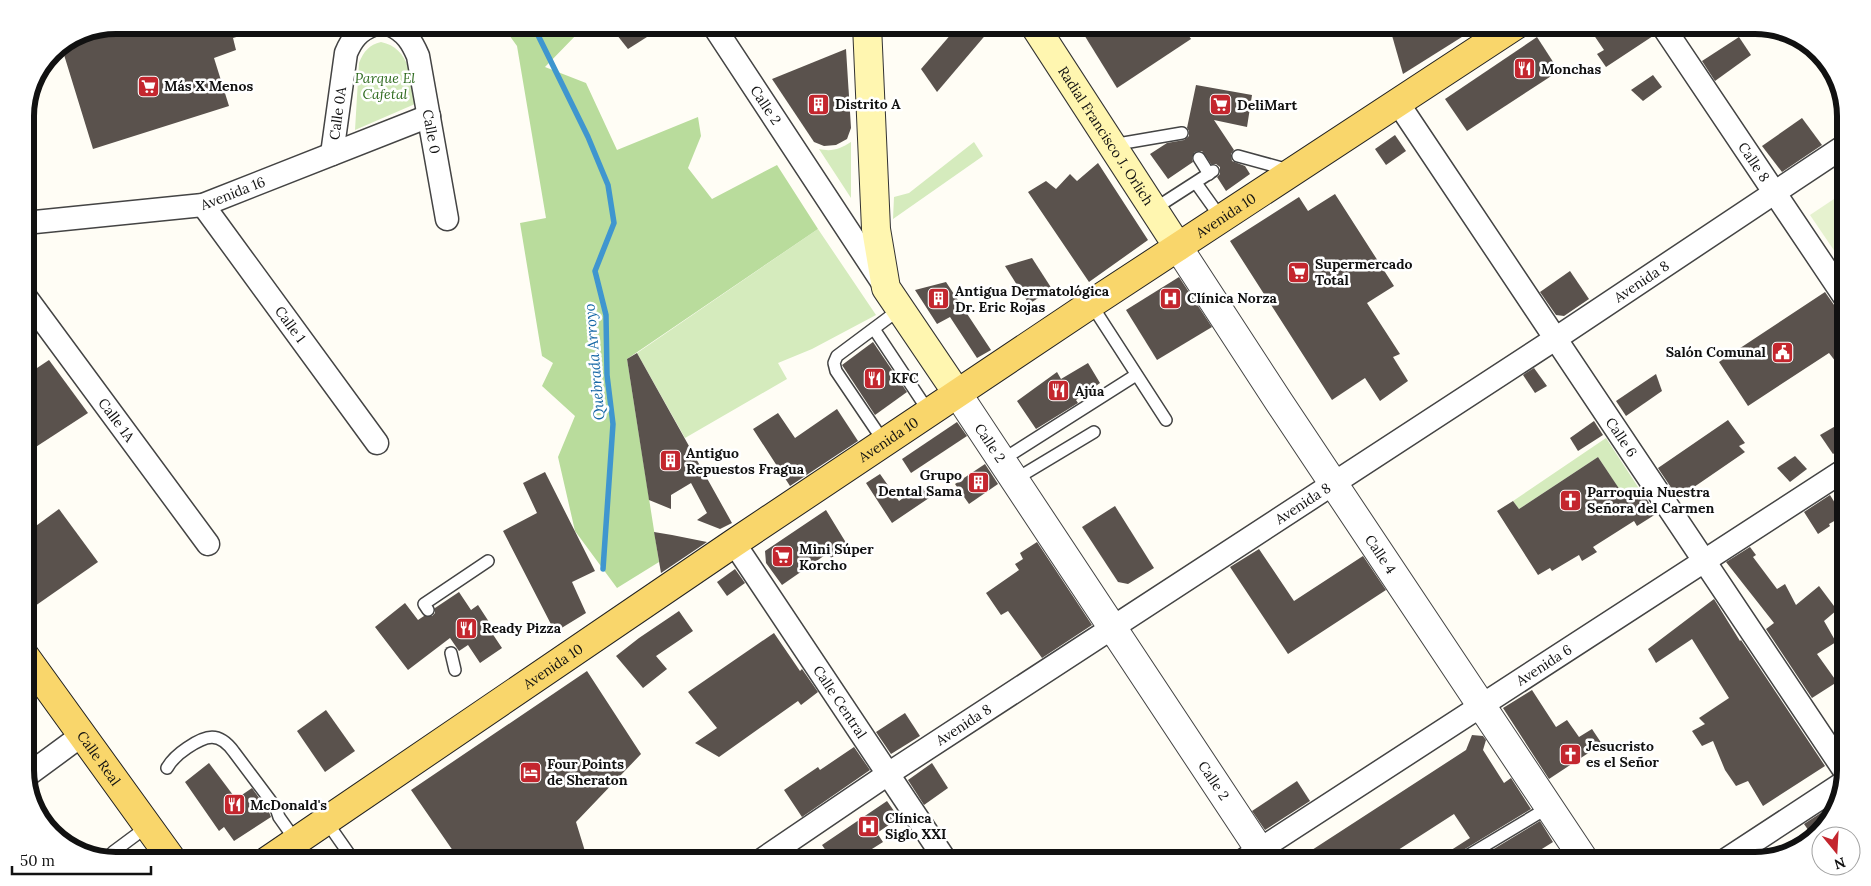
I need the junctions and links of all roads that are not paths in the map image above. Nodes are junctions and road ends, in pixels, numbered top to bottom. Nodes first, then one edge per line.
1 (357, 34) edge
2 (405, 34) edge
3 (719, 34) edge
4 (867, 34) edge
5 (1040, 34) edge
6 (1502, 34) edge
7 (1668, 34) edge
8 (1398, 102) junction
9 (429, 116) junction
10 (1182, 133) dead end
11 (1112, 145) junction
12 (1837, 151) edge
13 (332, 154) junction
14 (1238, 156) dead end
15 (1199, 158) dead end
16 (1293, 171) junction
17 (1196, 183) junction
18 (1775, 192) junction
19 (203, 205) junction
20 (1154, 209) junction
21 (1221, 218) junction
22 (448, 219) dead end
23 (34, 222) edge
24 (1178, 247) junction
25 (1837, 285) edge
26 (893, 299) junction
27 (1091, 304) junction
28 (34, 308) edge
29 (874, 329) junction
30 (1555, 339) junction
31 (1136, 375) junction
32 (958, 393) junction
33 (930, 412) junction
34 (1166, 420) dead end
35 (1094, 432) dead end
36 (884, 442) junction
37 (377, 443) dead end
38 (1008, 470) junction
39 (1837, 475) edge
40 (1334, 484) junction
41 (734, 543) junction
42 (208, 544) dead end
43 (488, 561) dead end
44 (1703, 561) junction
45 (428, 610) dead end
46 (1114, 628) junction
47 (451, 653) dead end
48 (34, 668) edge
49 (455, 670) dead end
50 (1482, 705) junction
51 (82, 735) junction
52 (1837, 759) edge
53 (167, 768) dead end
54 (34, 770) edge
55 (888, 774) junction
56 (1836, 787) edge
57 (1549, 807) junction
58 (326, 821) junction
59 (148, 826) junction
60 (296, 841) junction
61 (114, 852) dead end
62 (160, 852) edge
63 (280, 852) edge
64 (348, 852) edge
65 (773, 852) edge
66 (940, 852) edge
67 (1253, 852) edge
68 (1263, 852) edge
69 (1473, 852) edge
70 (1579, 852) edge
71 (1738, 852) edge

1 - 13 street, Calle 0A
2 - 9 street, Calle 0
3 - 26 street, Calle 2
4 - 26 main road
5 - 11 main road, Radial Francisco J. Orlich
6 - 8 main road, Avenida 10
7 - 18 street, Calle 8
8 - 16 main road, Avenida 10
8 - 30 street, Calle 6
9 - 13 street, Avenida 16
9 - 22 street, Calle 0
10 - 11 lane
11 - 20 main road, Radial Francisco J. Orlich
12 - 18 street, Avenida 8
13 - 19 street, Avenida 16
14 - 16 lane
15 - 17 lane
16 - 21 main road, Avenida 10
17 - 20 lane
17 - 21 lane
18 - 25 street, Calle 8
18 - 30 street, Avenida 8
19 - 23 street, Avenida 16
19 - 37 street, Calle 1
20 - 24 main road, Radial Francisco J. Orlich
21 - 24 main road, Avenida 10
24 - 27 main road, Avenida 10
24 - 40 street, Calle 4
26 - 29 lane
26 - 32 main road, Calle 2
27 - 31 lane
27 - 32 main road, Avenida 10
28 - 42 street, Calle 1A
29 - 33 lane
29 - 36 lane
30 - 40 street, Avenida 8
30 - 44 street, Calle 6
31 - 34 lane
31 - 38 lane
32 - 33 main road, Avenida 10
32 - 38 street, Calle 2
33 - 36 main road, Avenida 10
35 - 38 lane
36 - 41 main road, Avenida 10
38 - 46 street, Calle 2
39 - 44 street, Avenida 6
40 - 46 street, Avenida 8
40 - 50 street, Calle 4
41 - 55 street, Calle Central
41 - 58 main road, Avenida 10
43 - 45 lane
44 - 50 street, Avenida 6
44 - 52 street, Calle 6
46 - 55 street, Avenida 8
46 - 67 street, Calle 2
47 - 49 lane
48 - 51 main road, Calle Real
50 - 57 street, Calle 4
50 - 68 street, Avenida 6
51 - 54 street
51 - 59 main road, Calle Real
53 - 60 lane
55 - 65 street, Avenida 8
55 - 66 street, Calle Central
56 - 71 street
57 - 69 lane
57 - 70 street, Calle 4
58 - 60 main road, Avenida 10
58 - 64 lane
59 - 61 lane
59 - 62 main road, Calle Real
60 - 63 main road, Avenida 10

